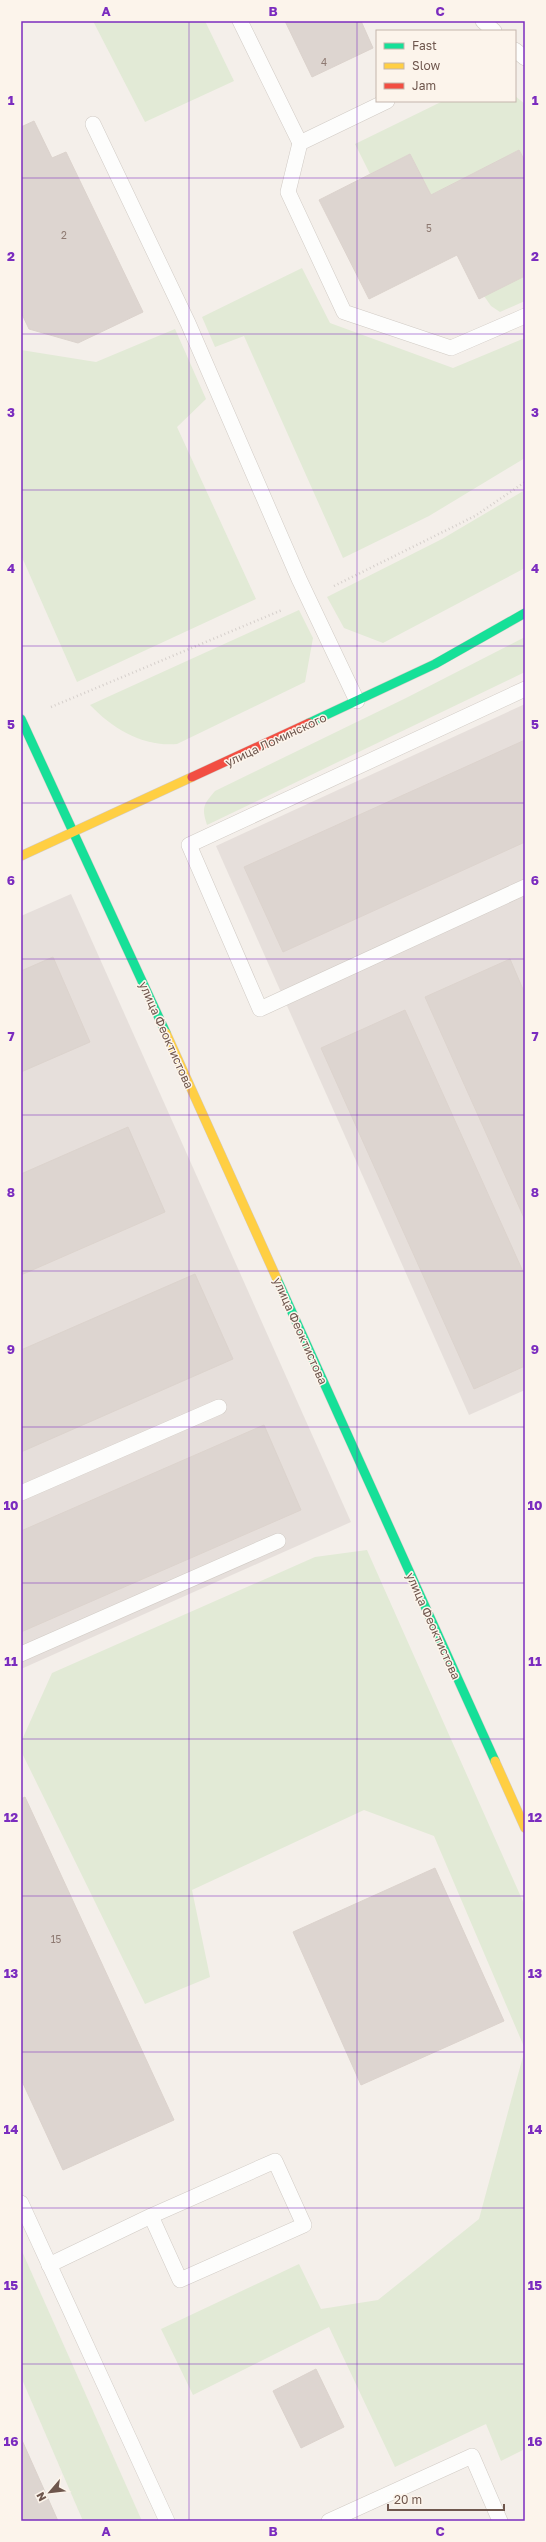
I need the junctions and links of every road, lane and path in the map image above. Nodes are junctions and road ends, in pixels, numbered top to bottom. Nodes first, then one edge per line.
1 (240, 21) edge
2 (483, 21) edge
3 (493, 30) edge
4 (516, 51) edge
5 (525, 58) edge
6 (385, 102) edge
7 (94, 124) dead end
8 (300, 143) junction
9 (525, 316) edge
10 (525, 482) edge
11 (308, 599) junction
12 (525, 613) edge
13 (525, 689) edge
14 (357, 702) junction
15 (21, 720) edge
16 (75, 833) junction
17 (21, 856) edge
18 (525, 887) edge
19 (219, 1407) dead end
20 (21, 1493) edge
21 (278, 1541) dead end
22 (21, 1654) edge
23 (525, 1828) edge
24 (21, 2203) edge
25 (151, 2216) junction
26 (49, 2265) junction
27 (167, 2521) edge
28 (329, 2521) edge
29 (500, 2521) edge

1 - 8 lane
2 - 3 lane
4 - 5 lane
6 - 8 lane
7 - 11 lane
8 - 9 lane
10 - 11 path
11 - 14 lane
11 - 15 path
12 - 14 street, улица Ломинского
13 - 18 lane
14 - 16 street, улица Ломинского
15 - 16 street, улица Феоктистова
16 - 17 street, улица Ломинского
16 - 23 street, улица Феоктистова
19 - 20 lane
21 - 22 lane
24 - 26 lane
25 - 25 lane
25 - 26 lane
26 - 27 lane
28 - 29 lane

